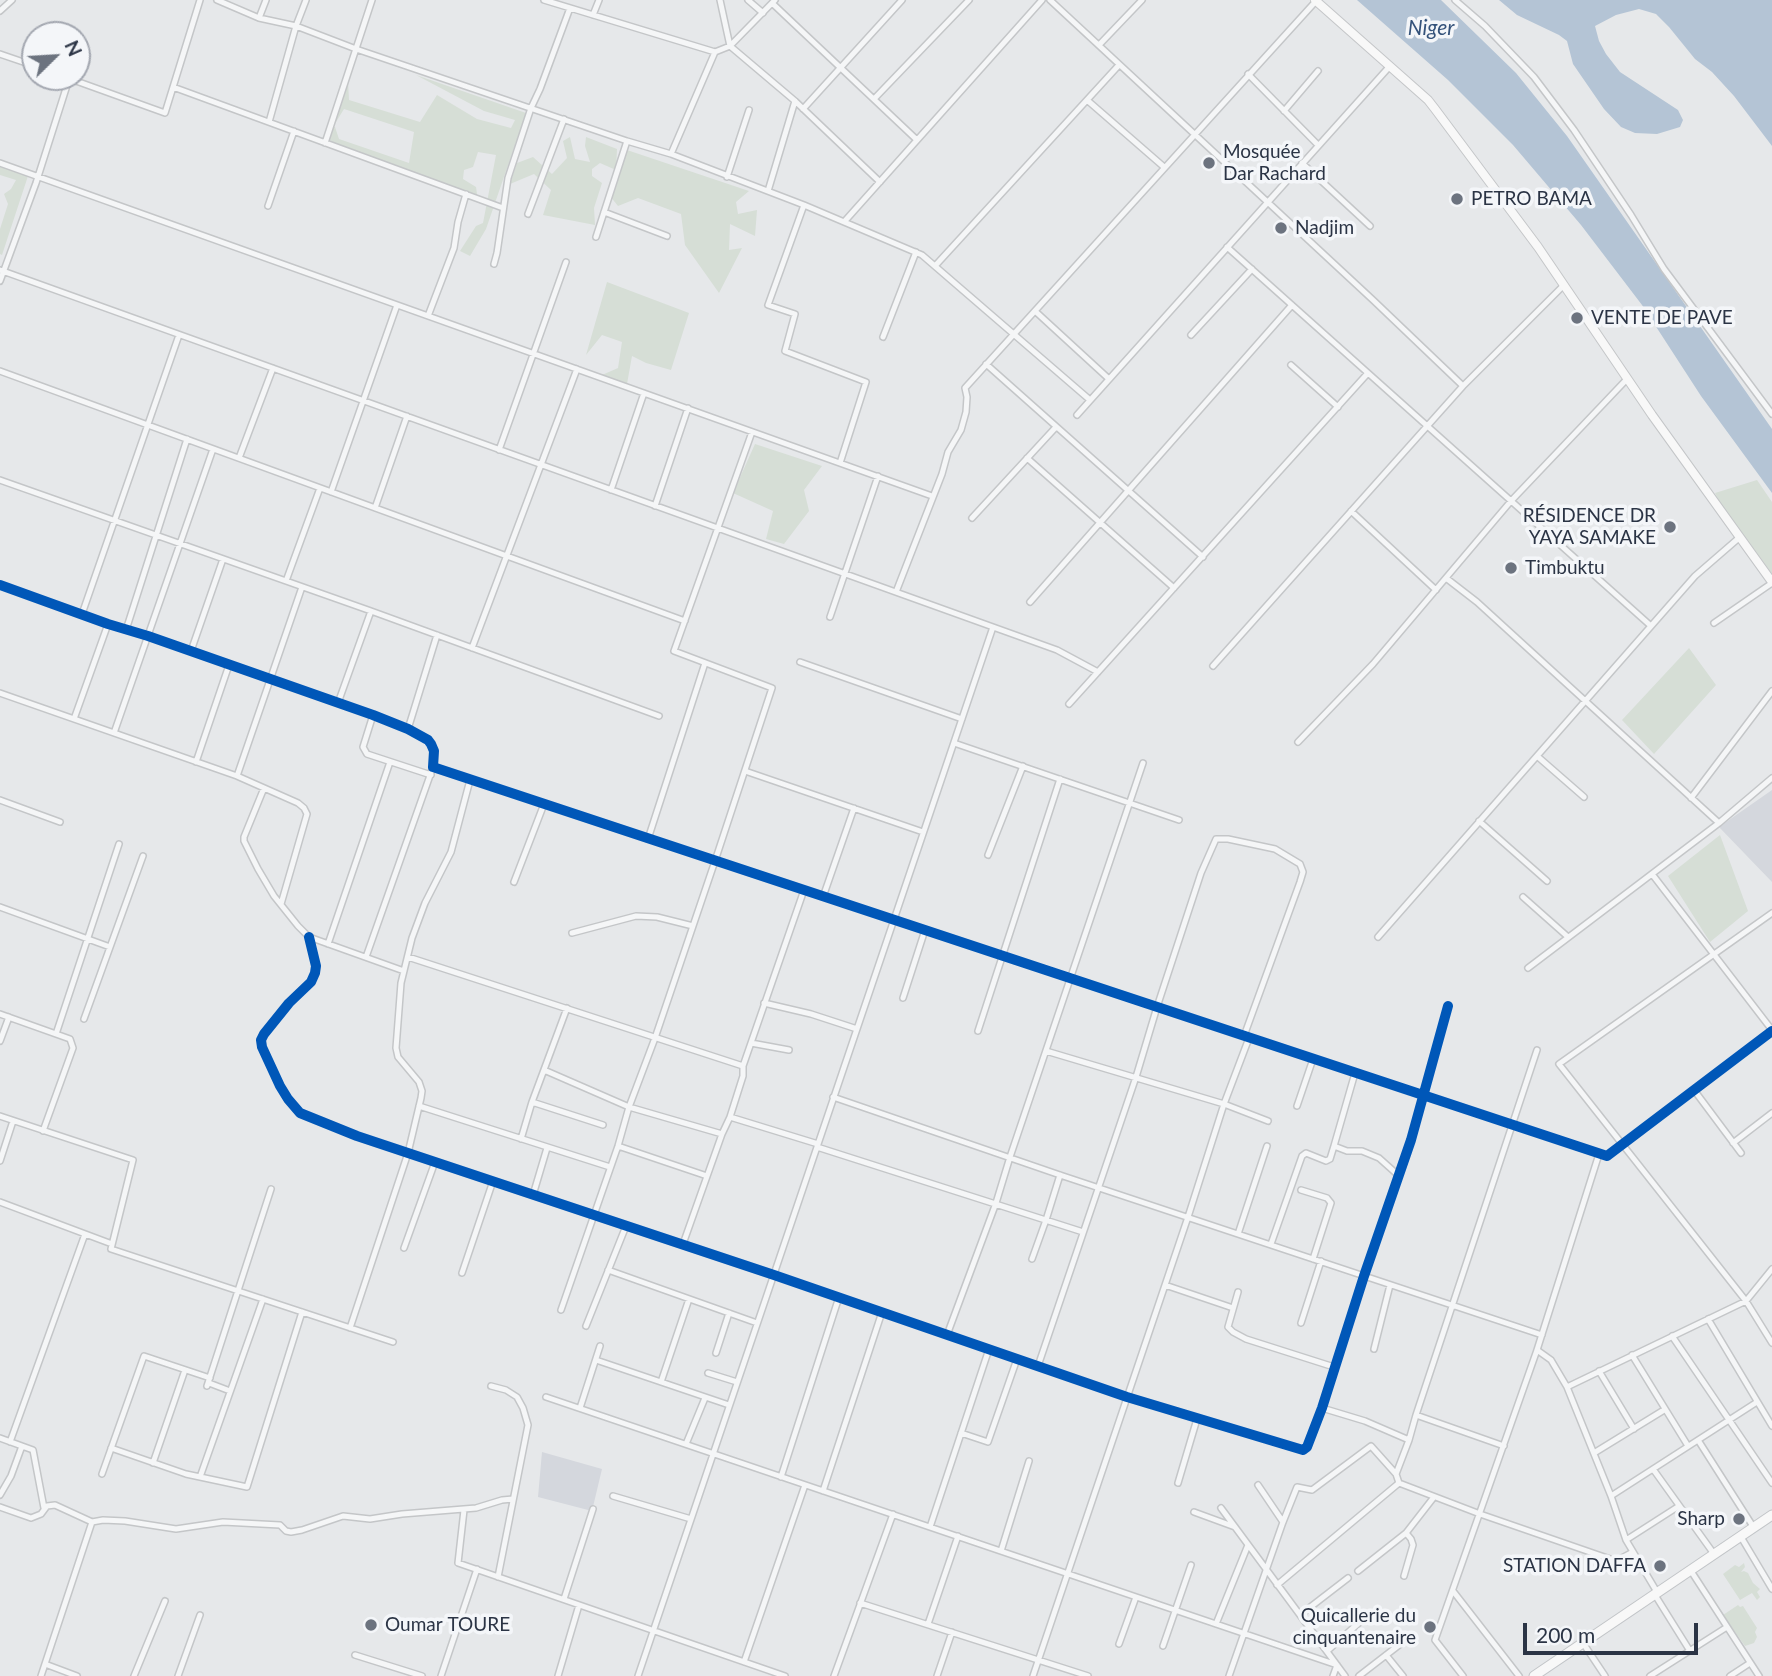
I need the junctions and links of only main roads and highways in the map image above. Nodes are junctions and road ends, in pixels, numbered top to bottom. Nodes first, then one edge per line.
1 (1316, 0) edge
2 (1772, 583) edge
3 (1770, 1517) edge
4 (1534, 1676) edge

1 - 2 main road
3 - 4 main road

